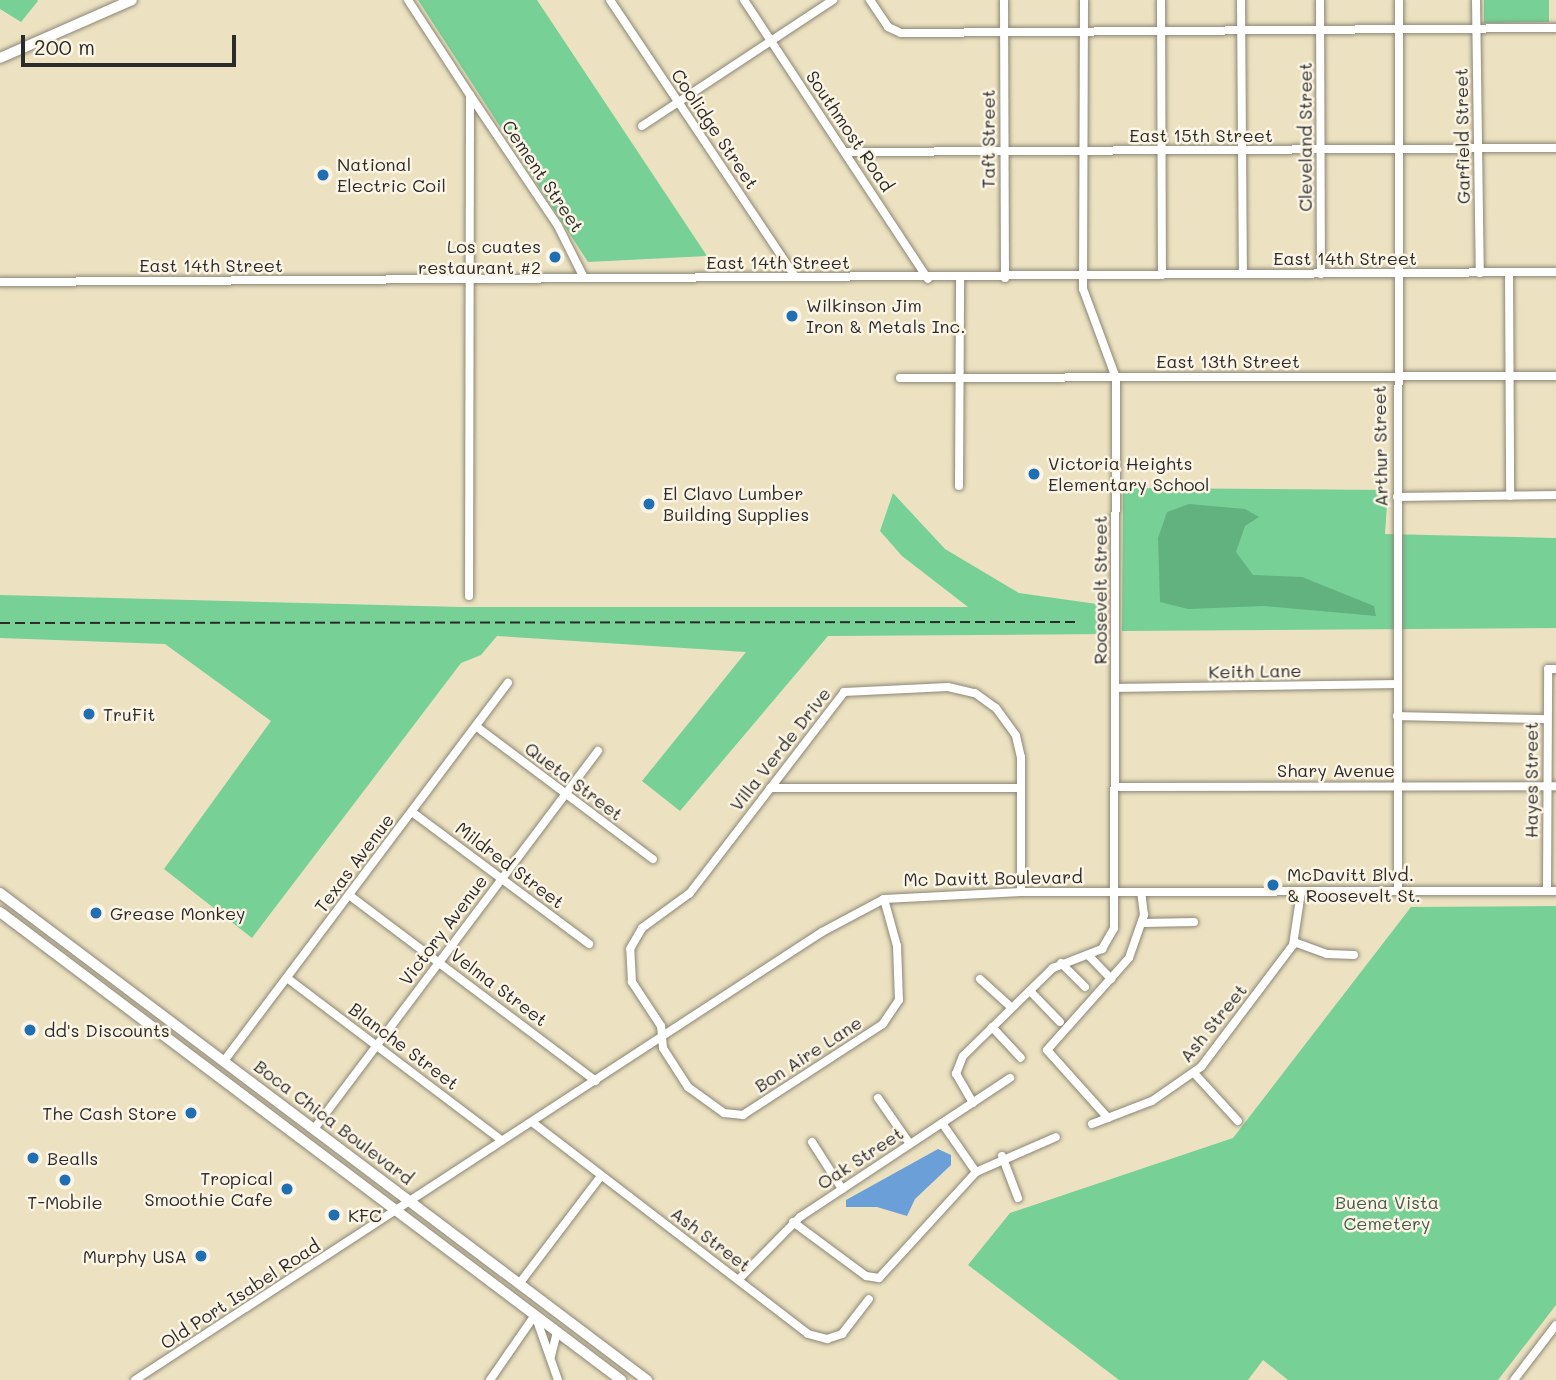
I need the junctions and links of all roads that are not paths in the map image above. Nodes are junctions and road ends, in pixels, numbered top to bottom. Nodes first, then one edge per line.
1 (132, 0) edge
2 (408, 0) edge
3 (610, 0) edge
4 (744, 0) edge
5 (833, 0) edge
6 (870, 0) edge
7 (1004, 0) edge
8 (1084, 0) edge
9 (1161, 0) edge
10 (1241, 0) edge
11 (1320, 0) edge
12 (1399, 0) edge
13 (1476, 0) edge
14 (1556, 28) edge
15 (1399, 29) junction
16 (1477, 29) junction
17 (1241, 30) junction
18 (1320, 30) junction
19 (1084, 31) junction
20 (1161, 31) junction
21 (1004, 32) junction
22 (771, 41) junction
23 (0, 58) edge
24 (470, 94) junction
25 (677, 101) junction
26 (642, 126) dead end
27 (1400, 149) junction
28 (1478, 149) junction
29 (1556, 149) edge
30 (1242, 150) junction
31 (1321, 150) junction
32 (1085, 151) junction
33 (1162, 151) junction
34 (846, 152) junction
35 (1004, 152) junction
36 (1509, 272) junction
37 (1556, 272) edge
38 (1398, 273) junction
39 (1480, 273) junction
40 (1243, 274) junction
41 (1321, 274) junction
42 (1084, 275) junction
43 (1162, 275) junction
44 (794, 276) junction
45 (584, 278) junction
46 (1005, 278) junction
47 (470, 279) junction
48 (928, 279) junction
49 (960, 279) junction
50 (0, 282) edge
51 (1512, 375) junction
52 (1394, 376) junction
53 (1556, 376) edge
54 (900, 378) dead end
55 (1116, 378) junction
56 (959, 379) junction
57 (959, 486) dead end
58 (1556, 495) edge
59 (1397, 496) junction
60 (1510, 496) junction
61 (470, 596) dead end
62 (1552, 669) edge
63 (508, 683) dead end
64 (1396, 684) junction
65 (1115, 688) junction
66 (1397, 716) junction
67 (1546, 719) junction
68 (477, 727) junction
69 (598, 751) dead end
70 (1396, 785) junction
71 (1552, 786) edge
72 (1116, 787) junction
73 (770, 788) junction
74 (1021, 788) junction
75 (566, 794) junction
76 (412, 812) junction
77 (653, 859) dead end
78 (503, 878) junction
79 (1301, 891) junction
80 (1398, 891) junction
81 (1551, 891) edge
82 (1021, 892) junction
83 (1116, 892) junction
84 (1142, 892) junction
85 (0, 893) edge
86 (349, 895) junction
87 (884, 899) junction
88 (0, 912) edge
89 (1194, 922) dead end
90 (1143, 923) junction
91 (1294, 942) junction
92 (589, 944) dead end
93 (1354, 955) dead end
94 (1089, 956) junction
95 (440, 961) junction
96 (1061, 963) junction
97 (287, 978) junction
98 (980, 979) dead end
99 (1111, 979) junction
100 (1085, 987) dead end
101 (1030, 991) junction
102 (1012, 1008) junction
103 (1060, 1022) dead end
104 (992, 1027) junction
105 (664, 1036) junction
106 (377, 1045) junction
107 (1021, 1058) dead end
108 (224, 1061) junction
109 (1194, 1073) junction
110 (1010, 1078) dead end
111 (596, 1081) junction
112 (878, 1098) dead end
113 (973, 1103) junction
114 (1108, 1118) junction
115 (1238, 1121) dead end
116 (532, 1122) junction
117 (943, 1123) junction
118 (1092, 1124) dead end
119 (314, 1129) junction
120 (1056, 1137) dead end
121 (501, 1140) junction
122 (812, 1142) dead end
123 (910, 1144) junction
124 (1002, 1156) junction
125 (976, 1172) junction
126 (601, 1176) junction
127 (842, 1189) junction
128 (1018, 1198) dead end
129 (410, 1201) junction
130 (396, 1210) junction
131 (793, 1222) junction
132 (739, 1279) junction
133 (519, 1284) junction
134 (869, 1299) dead end
135 (534, 1315) junction
136 (1556, 1325) edge
137 (557, 1332) junction
138 (541, 1337) junction
139 (517, 1342) junction
140 (551, 1356) junction
141 (135, 1380) edge
142 (490, 1380) edge
143 (558, 1380) edge
144 (621, 1380) edge
145 (648, 1380) edge
146 (1514, 1380) edge

1 - 23 main road
2 - 24 street, Cement Street
3 - 25 street, Coolidge Street
4 - 22 street, Southmost Road
5 - 22 street
6 - 21 street
7 - 21 street, Taft Street
8 - 19 street, Roosevelt Street
9 - 20 street
10 - 17 street
11 - 18 street, Cleveland Street
12 - 15 street, Arthur Street
13 - 16 street, Garfield Street
14 - 16 street
15 - 16 street
15 - 18 street
15 - 27 street, Arthur Street
16 - 28 street, Garfield Street
17 - 18 street
17 - 20 street
17 - 30 street
18 - 31 street, Cleveland Street
19 - 20 street
19 - 21 street
19 - 32 street, Roosevelt Street
20 - 33 street
21 - 35 street, Taft Street
22 - 25 street
22 - 34 street, Southmost Road
24 - 45 street, Cement Street
24 - 47 street
25 - 26 street
25 - 44 street, Coolidge Street
27 - 28 street, East 15th Street
27 - 31 street, East 15th Street
27 - 38 street, Arthur Street
28 - 29 street, East 15th Street
28 - 39 street, Garfield Street
30 - 31 street, East 15th Street
30 - 33 street, East 15th Street
30 - 40 street
31 - 41 street, Cleveland Street
32 - 33 street, East 15th Street
32 - 35 street, East 15th Street
32 - 42 street, Roosevelt Street
33 - 43 street
34 - 35 street, East 15th Street
34 - 48 street, Southmost Road
35 - 46 street, Taft Street
36 - 37 street, East 14th Street
36 - 39 street, East 14th Street
36 - 51 street
38 - 39 street, East 14th Street
38 - 41 street, East 14th Street
38 - 52 street, Arthur Street
40 - 41 street, East 14th Street
40 - 43 street, East 14th Street
42 - 43 street, East 14th Street
42 - 46 street, East 14th Street
42 - 55 street, Roosevelt Street
44 - 45 street, East 14th Street
44 - 48 street, East 14th Street
45 - 47 street, East 14th Street
46 - 49 street, East 14th Street
47 - 50 street, East 14th Street
47 - 61 street
48 - 49 street, East 14th Street
49 - 56 street
51 - 52 street, East 13th Street
51 - 53 street, East 13th Street
51 - 60 street
52 - 55 street, East 13th Street
52 - 59 street, Arthur Street
54 - 56 street, East 13th Street
55 - 56 street, East 13th Street
55 - 65 street, Roosevelt Street
56 - 57 street
58 - 60 street
59 - 60 street
59 - 64 street, Arthur Street
62 - 67 street, Hayes Street
63 - 68 street, Texas Avenue
64 - 65 street, Keith Lane
64 - 66 street, Arthur Street
65 - 72 street, Roosevelt Street
66 - 67 street
66 - 70 street, Arthur Street
67 - 71 street, Hayes Street
68 - 75 street, Queta Street
68 - 76 street, Texas Avenue
69 - 75 street, Victory Avenue
70 - 71 street, Shary Avenue
70 - 72 street, Shary Avenue
70 - 80 street, Arthur Street
71 - 81 street, Hayes Street
72 - 83 street, Roosevelt Street
73 - 74 street
73 - 74 street, Villa Verde Drive
73 - 105 street, Villa Verde Drive
74 - 82 street, Villa Verde Drive
75 - 77 street, Queta Street
75 - 78 street, Victory Avenue
76 - 78 street, Mildred Street
76 - 86 street, Texas Avenue
78 - 92 street, Mildred Street
78 - 95 street, Victory Avenue
79 - 80 street, Mc Davitt Boulevard
79 - 84 street, Mc Davitt Boulevard
79 - 91 street, Ash Street
80 - 81 street, Mc Davitt Boulevard
82 - 83 street, Mc Davitt Boulevard
82 - 87 street, Mc Davitt Boulevard
83 - 84 street, Mc Davitt Boulevard
83 - 94 street, Roosevelt Street
84 - 90 street
85 - 108 main road, Boca Chica Boulevard
86 - 95 street, Velma Street
86 - 97 street, Texas Avenue
87 - 105 street, Mc Davitt Boulevard
87 - 105 street, Bon Aire Lane
88 - 130 main road, Boca Chica Boulevard
89 - 90 street
90 - 99 street
91 - 93 street
91 - 109 street, Ash Street
94 - 96 street
94 - 99 street
95 - 106 street, Victory Avenue
95 - 111 street, Velma Street
96 - 100 street
96 - 101 street
97 - 106 street, Blanche Street
97 - 108 street, Texas Avenue
98 - 102 street
99 - 114 street
101 - 102 street
101 - 103 street
102 - 104 street
104 - 107 street
104 - 113 street
105 - 111 street, Mc Davitt Boulevard
106 - 119 street, Victory Avenue
106 - 121 street, Blanche Street
108 - 119 main road, Boca Chica Boulevard
109 - 114 street, Ash Street
109 - 115 street
110 - 113 street, Oak Street
111 - 116 street, Mc Davitt Boulevard
112 - 123 street
113 - 117 street, Oak Street
114 - 118 street, Ash Street
116 - 121 street, Mc Davitt Boulevard
116 - 126 street, Ash Street
117 - 123 street, Oak Street
117 - 125 street
119 - 129 main road, Boca Chica Boulevard
120 - 124 street
121 - 129 street, Mc Davitt Boulevard
122 - 127 street
123 - 127 street, Oak Street
124 - 125 street
124 - 128 street
125 - 131 street
126 - 132 street, Ash Street
126 - 133 street
127 - 131 street, Oak Street
129 - 130 street, Mc Davitt Boulevard
129 - 133 main road, Boca Chica Boulevard
130 - 135 main road, Boca Chica Boulevard
130 - 141 street, Old Port Isabel Road
131 - 132 street, Oak Street
132 - 134 street, Ash Street
133 - 145 main road, Boca Chica Boulevard
135 - 137 main road, Boca Chica Boulevard
135 - 138 street
135 - 139 street
136 - 146 street
137 - 140 street
137 - 144 main road, Boca Chica Boulevard
138 - 139 street
138 - 140 street
139 - 142 street
140 - 143 street

